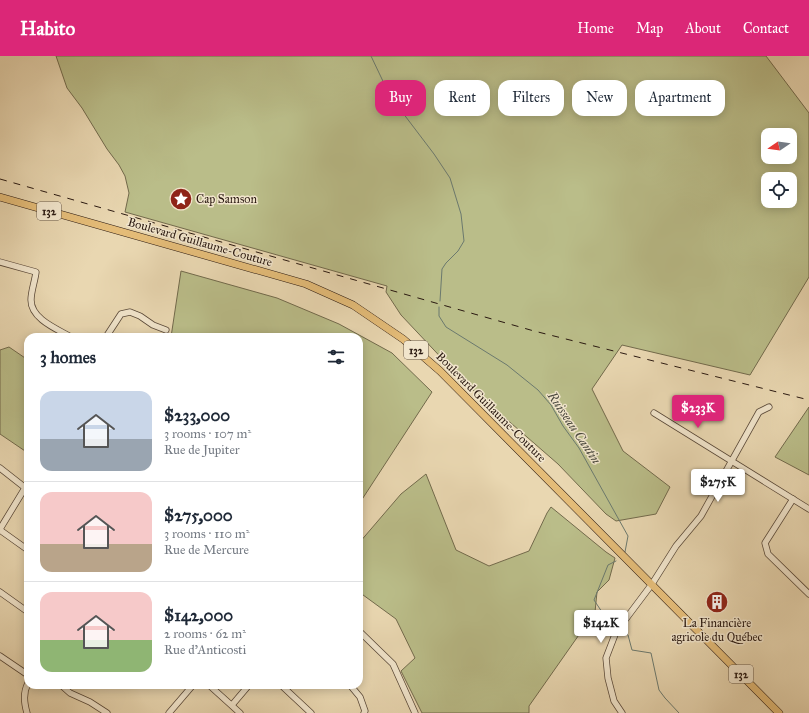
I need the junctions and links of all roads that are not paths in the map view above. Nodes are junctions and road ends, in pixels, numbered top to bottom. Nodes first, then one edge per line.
1 (0, 197) edge
2 (0, 262) edge
3 (166, 330) dead end
4 (64, 333) edge
5 (109, 333) edge
6 (769, 407) dead end
7 (654, 413) dead end
8 (732, 461) junction
9 (0, 468) edge
10 (24, 485) edge
11 (24, 492) edge
12 (793, 499) junction
13 (809, 509) edge
14 (0, 530) edge
15 (24, 547) edge
16 (652, 584) junction
17 (0, 592) edge
18 (809, 594) edge
19 (24, 609) edge
20 (363, 635) edge
21 (0, 656) edge
22 (24, 671) edge
23 (26, 689) edge
24 (66, 689) edge
25 (190, 689) edge
26 (214, 689) edge
27 (246, 689) edge
28 (285, 689) edge
29 (353, 689) edge
30 (232, 705) junction
31 (27, 713) edge
32 (107, 713) edge
33 (169, 713) edge
34 (240, 713) edge
35 (311, 713) edge
36 (364, 713) edge
37 (415, 713) edge
38 (622, 713) edge
39 (780, 713) edge

1 - 16 main road, Boulevard Guillaume-Couture / 132
2 - 4 street
3 - 5 street
6 - 8 street
7 - 8 street
8 - 12 street
8 - 16 street
9 - 10 street
11 - 14 street
12 - 13 street
12 - 18 street
14 - 15 street
16 - 38 street
16 - 39 main road, Boulevard Guillaume-Couture / 132
17 - 19 street
20 - 37 street
21 - 22 street
23 - 31 street
24 - 32 street
25 - 33 street
26 - 30 street
27 - 30 street
28 - 35 street
29 - 36 street
30 - 34 street

